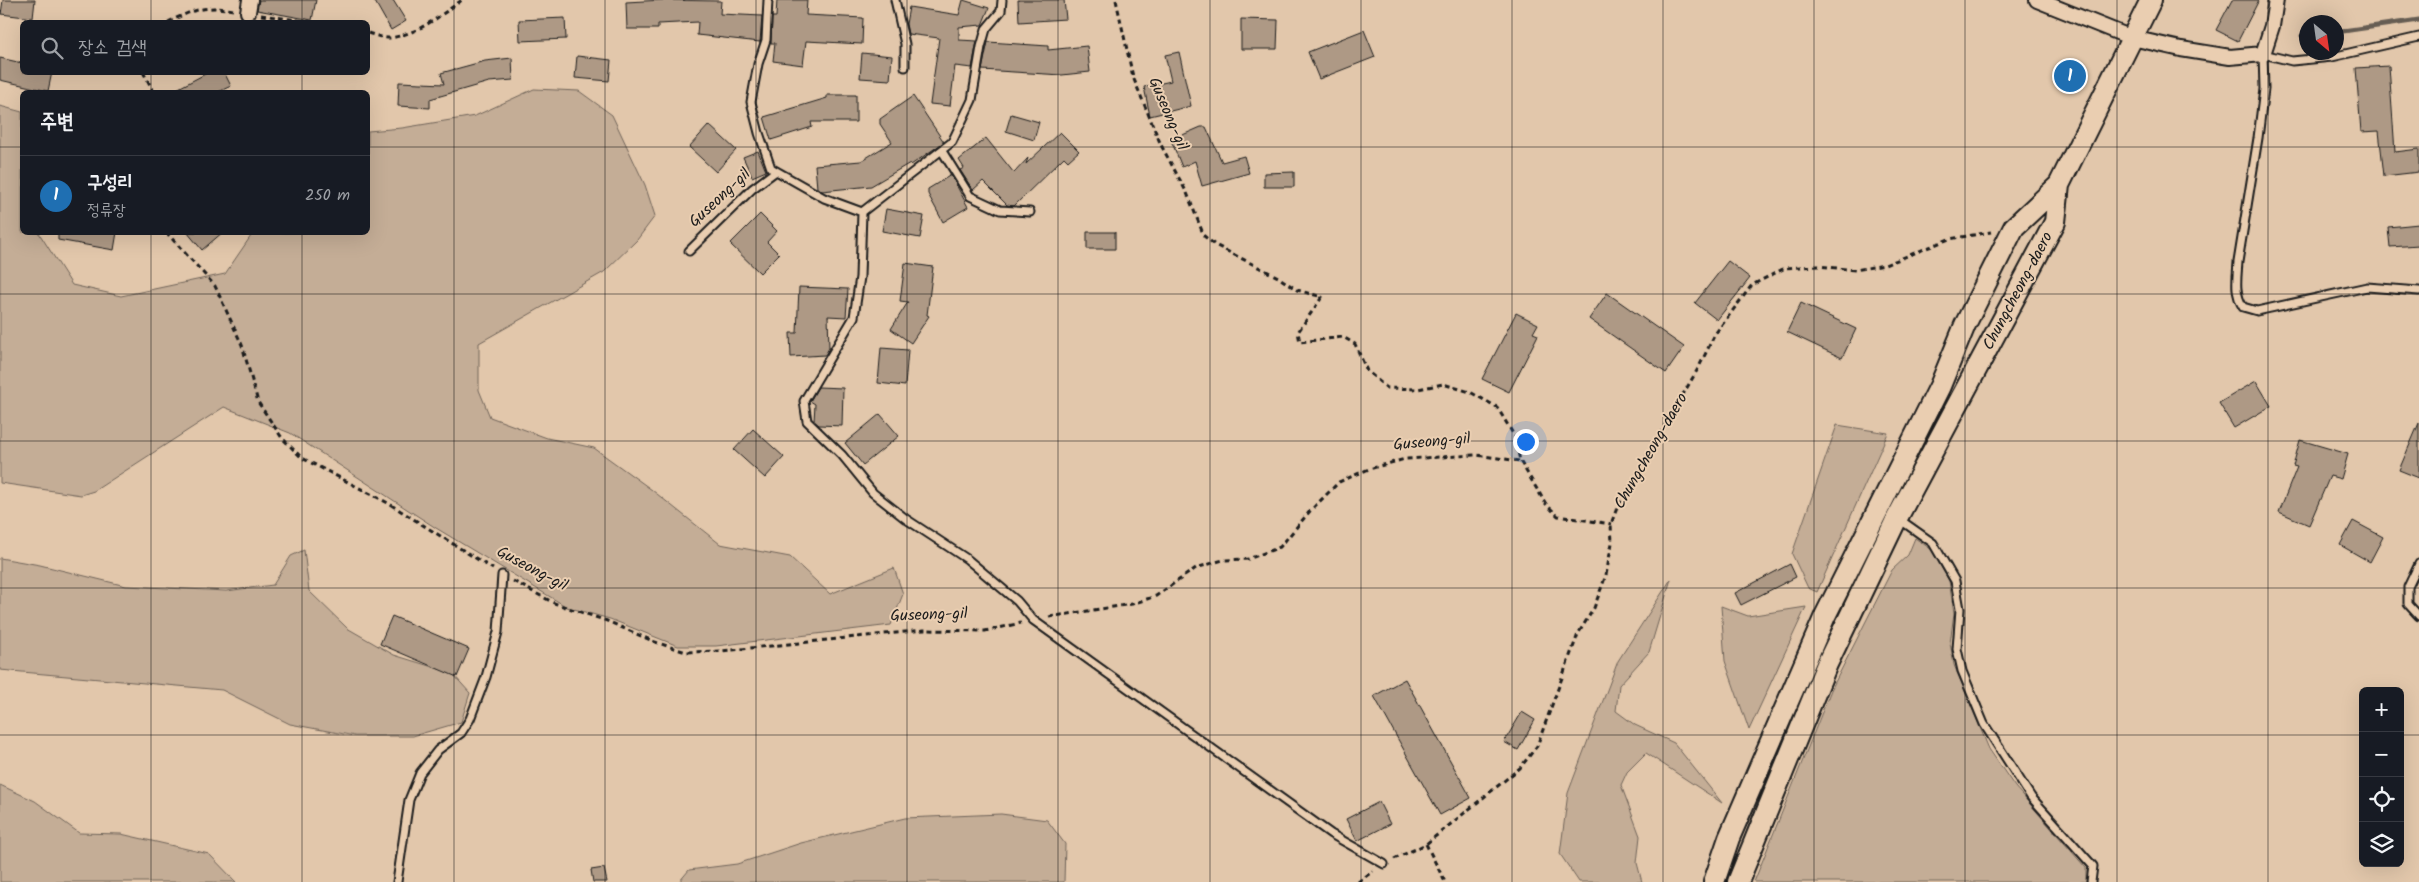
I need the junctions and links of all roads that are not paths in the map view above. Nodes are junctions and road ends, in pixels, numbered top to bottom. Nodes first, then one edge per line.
1 (768, 0) edge
2 (895, 0) edge
3 (1002, 0) edge
4 (2037, 0) edge
5 (2151, 0) edge
6 (2276, 0) edge
7 (2419, 37) edge
8 (2132, 38) junction
9 (2262, 54) junction
10 (905, 67) dead end
11 (942, 151) junction
12 (776, 171) junction
13 (2059, 185) junction
14 (862, 212) junction
15 (1030, 212) dead end
16 (689, 251) dead end
17 (2419, 291) edge
18 (1897, 518) junction
19 (2419, 564) edge
20 (502, 575) road end
21 (2419, 616) edge
22 (1384, 864) road end
23 (397, 882) edge
24 (1714, 882) edge
25 (1738, 882) edge
26 (2091, 882) edge

1 - 12 lane, Guseong-gil
2 - 10 lane
3 - 11 lane
4 - 8 street
5 - 8 main road, Chungcheong-daero
6 - 9 street
7 - 9 lane
8 - 9 street
8 - 13 main road, Chungcheong-daero
9 - 17 lane
11 - 14 lane
11 - 15 lane
12 - 14 lane, Guseong-gil
12 - 16 lane, Guseong-gil
13 - 18 main road, Chungcheong-daero
13 - 24 main road, Chungcheong-daero
14 - 22 lane
18 - 25 main road, Chungcheong-daero
18 - 26 lane
19 - 21 lane
20 - 23 lane

